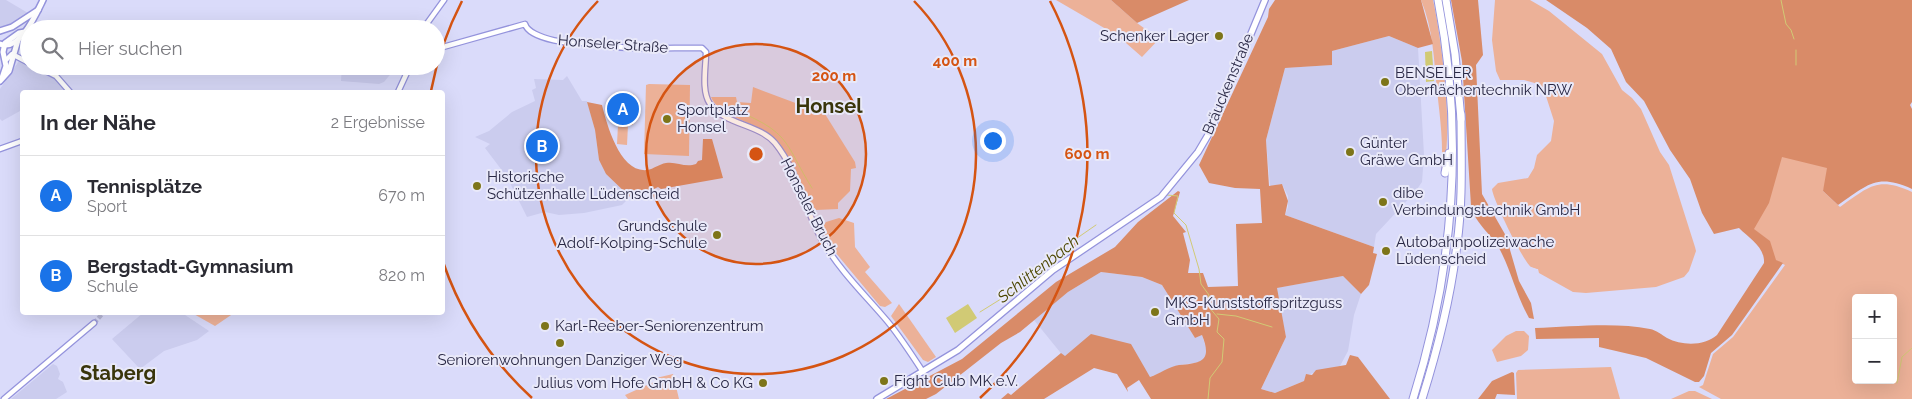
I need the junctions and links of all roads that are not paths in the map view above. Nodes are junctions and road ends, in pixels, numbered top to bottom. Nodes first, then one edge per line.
1 (43, 0) edge
2 (444, 0) edge
3 (1265, 0) edge
4 (1438, 0) edge
5 (1446, 0) edge
6 (38, 9) junction
7 (23, 20) edge
8 (32, 20) edge
9 (430, 20) edge
10 (20, 22) edge
11 (0, 32) edge
12 (20, 34) edge
13 (20, 38) edge
14 (18, 40) junction
15 (2, 45) edge
16 (445, 46) edge
17 (706, 52) joint
18 (13, 54) junction
19 (20, 58) edge
20 (6, 60) junction
21 (54, 75) edge
22 (406, 75) edge
23 (1, 79) edge
24 (68, 90) edge
25 (399, 90) edge
26 (1461, 114) junction
27 (1452, 115) junction
28 (20, 142) edge
29 (0, 149) edge
30 (1445, 173) dead end
31 (1465, 174) dead end
32 (94, 322) tunnel mouth
33 (923, 372) junction
34 (4, 399) edge
35 (877, 399) edge
36 (1413, 399) edge
37 (1422, 399) edge

1 - 6 main road
2 - 9 street
3 - 33 main road, Bräuckenstraße
4 - 27 highway
5 - 26 highway
6 - 7 main road
6 - 8 main road
10 - 11 main road
12 - 15 main road
13 - 14 main road
14 - 15 main road
14 - 18 main road
15 - 20 main road
16 - 17 street, Honseler Straße
17 - 33 street, Honseler Bruch
18 - 19 street
18 - 20 street
18 - 23 main road
20 - 23 main road
21 - 24 street
22 - 25 street
26 - 31 highway
26 - 37 highway
27 - 30 highway
27 - 36 highway
28 - 29 street
32 - 34 street
33 - 35 main road, Bräuckenstraße

